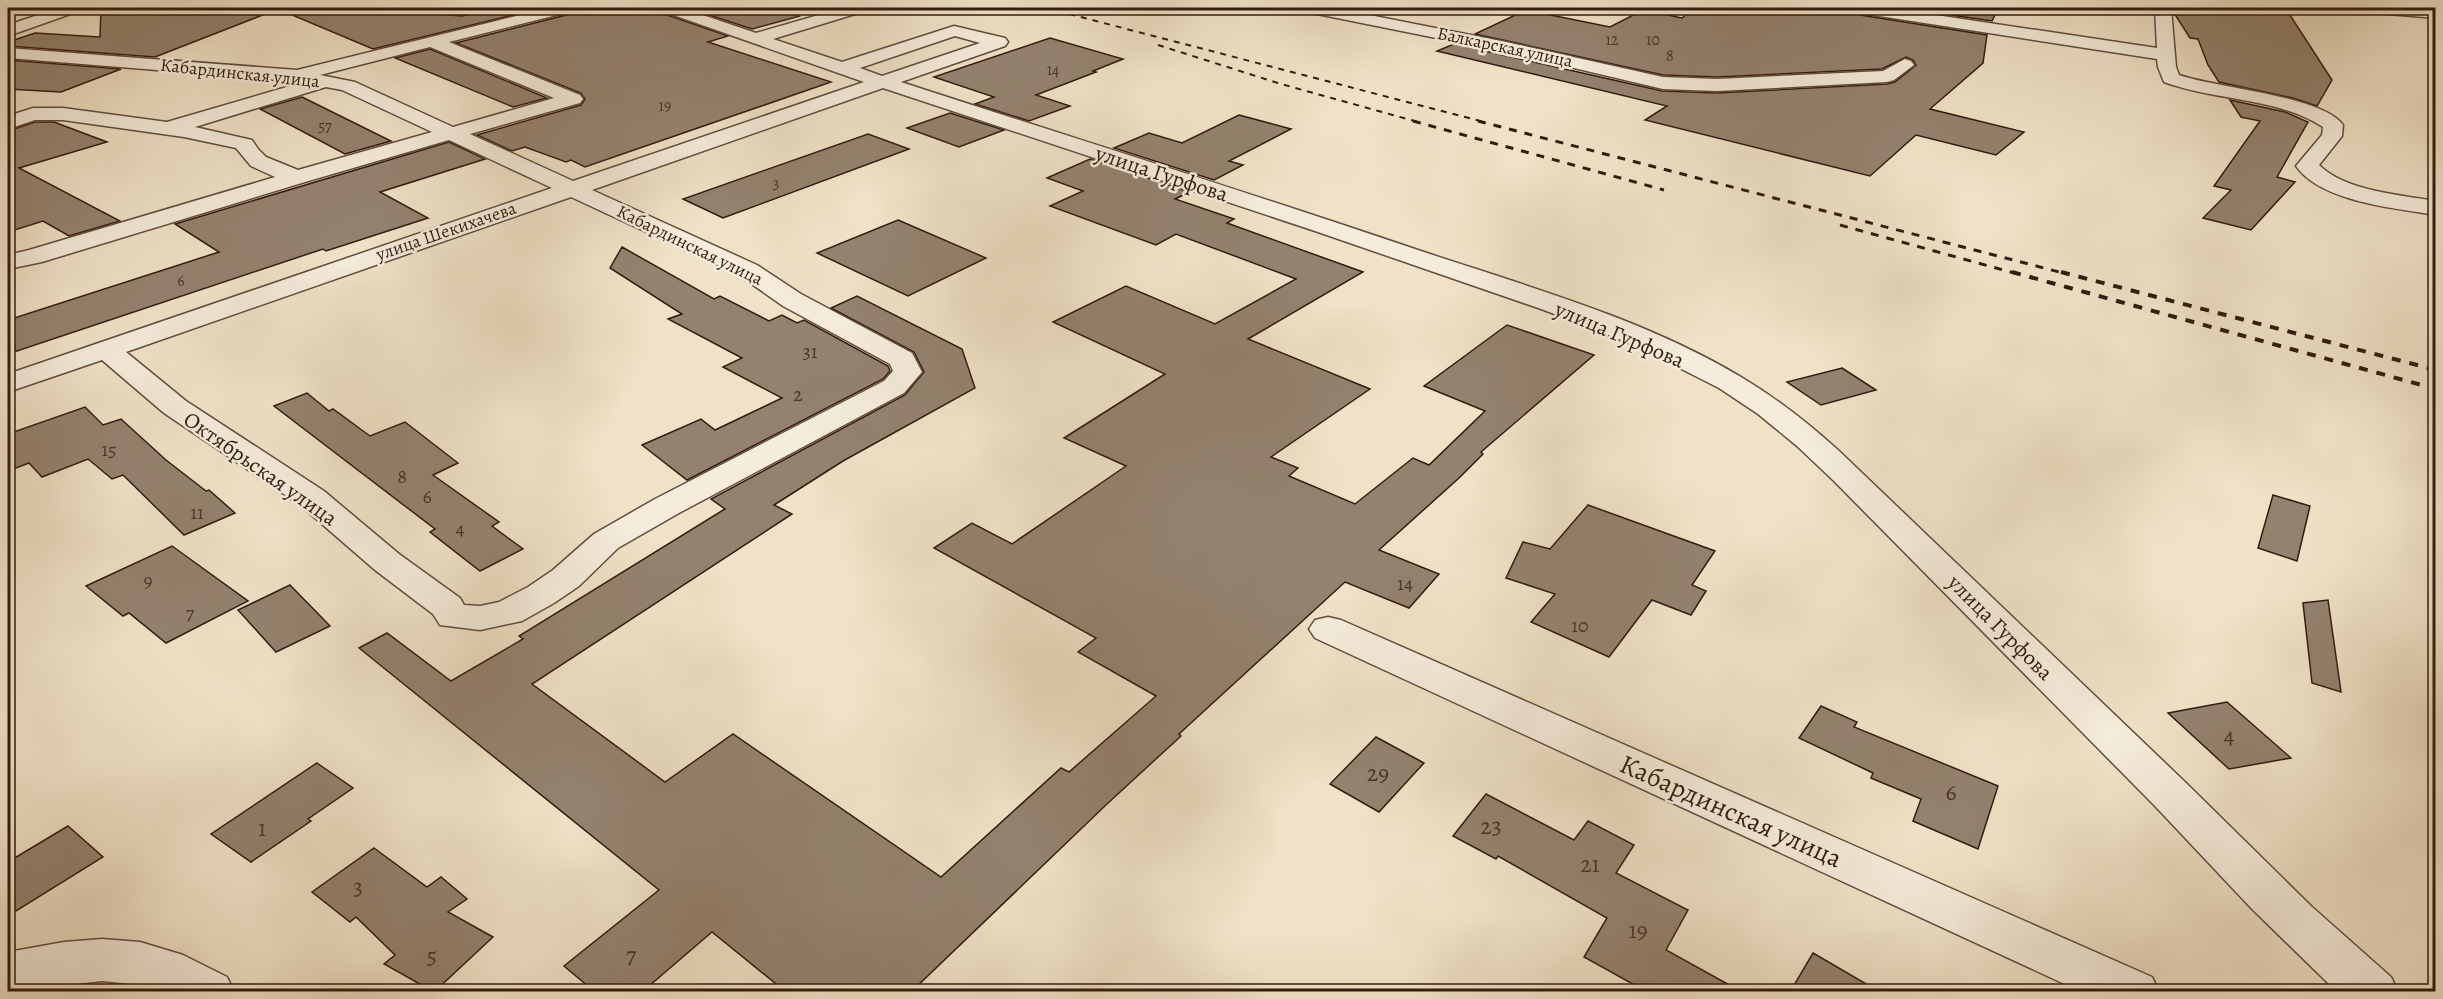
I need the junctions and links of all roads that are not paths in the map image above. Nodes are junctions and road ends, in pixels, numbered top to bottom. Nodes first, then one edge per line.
1 (73, 8) edge
2 (567, 8) edge
3 (668, 8) edge
4 (859, 8) edge
5 (1312, 8) edge
6 (1860, 8) edge
7 (2163, 8) edge
8 (2376, 8) edge
9 (2436, 13) edge
10 (8, 31) edge
11 (756, 39) junction
12 (432, 42) junction
13 (8, 53) edge
14 (2166, 55) junction
15 (1905, 65) dead end
16 (843, 68) junction
17 (296, 75) junction
18 (328, 81) junction
19 (886, 83) junction
20 (8, 123) edge
21 (168, 128) junction
22 (448, 132) junction
23 (297, 177) junction
24 (572, 188) junction
25 (2436, 208) edge
26 (10, 262) edge
27 (106, 349) junction
28 (8, 383) edge
29 (447, 606) joint
30 (1328, 629) dead end
31 (8, 973) edge
32 (209, 992) edge
33 (2134, 992) edge
34 (2373, 992) edge

1 - 10 street
2 - 12 street
3 - 11 street, улица Гурфова
4 - 11 street
5 - 15 street, Балкарская улица
6 - 14 street
7 - 14 street
8 - 9 street
11 - 16 street, улица Гурфова
12 - 17 street
12 - 22 street
13 - 17 street, Кабардинская улица
14 - 25 street
16 - 19 street, улица Гурфова
16 - 19 street, улица Шекихачева
17 - 18 street, Кабардинская улица
18 - 21 street
18 - 22 street, Кабардинская улица
19 - 24 street, улица Шекихачева
19 - 34 street, улица Гурфова
20 - 21 street
21 - 23 street
22 - 23 street
22 - 24 street, Кабардинская улица
23 - 26 street
24 - 27 street, улица Шекихачева
24 - 29 street, Кабардинская улица
27 - 28 street, улица Шекихачева
27 - 29 street, Октябрьская улица
30 - 33 street, Кабардинская улица
31 - 32 street

